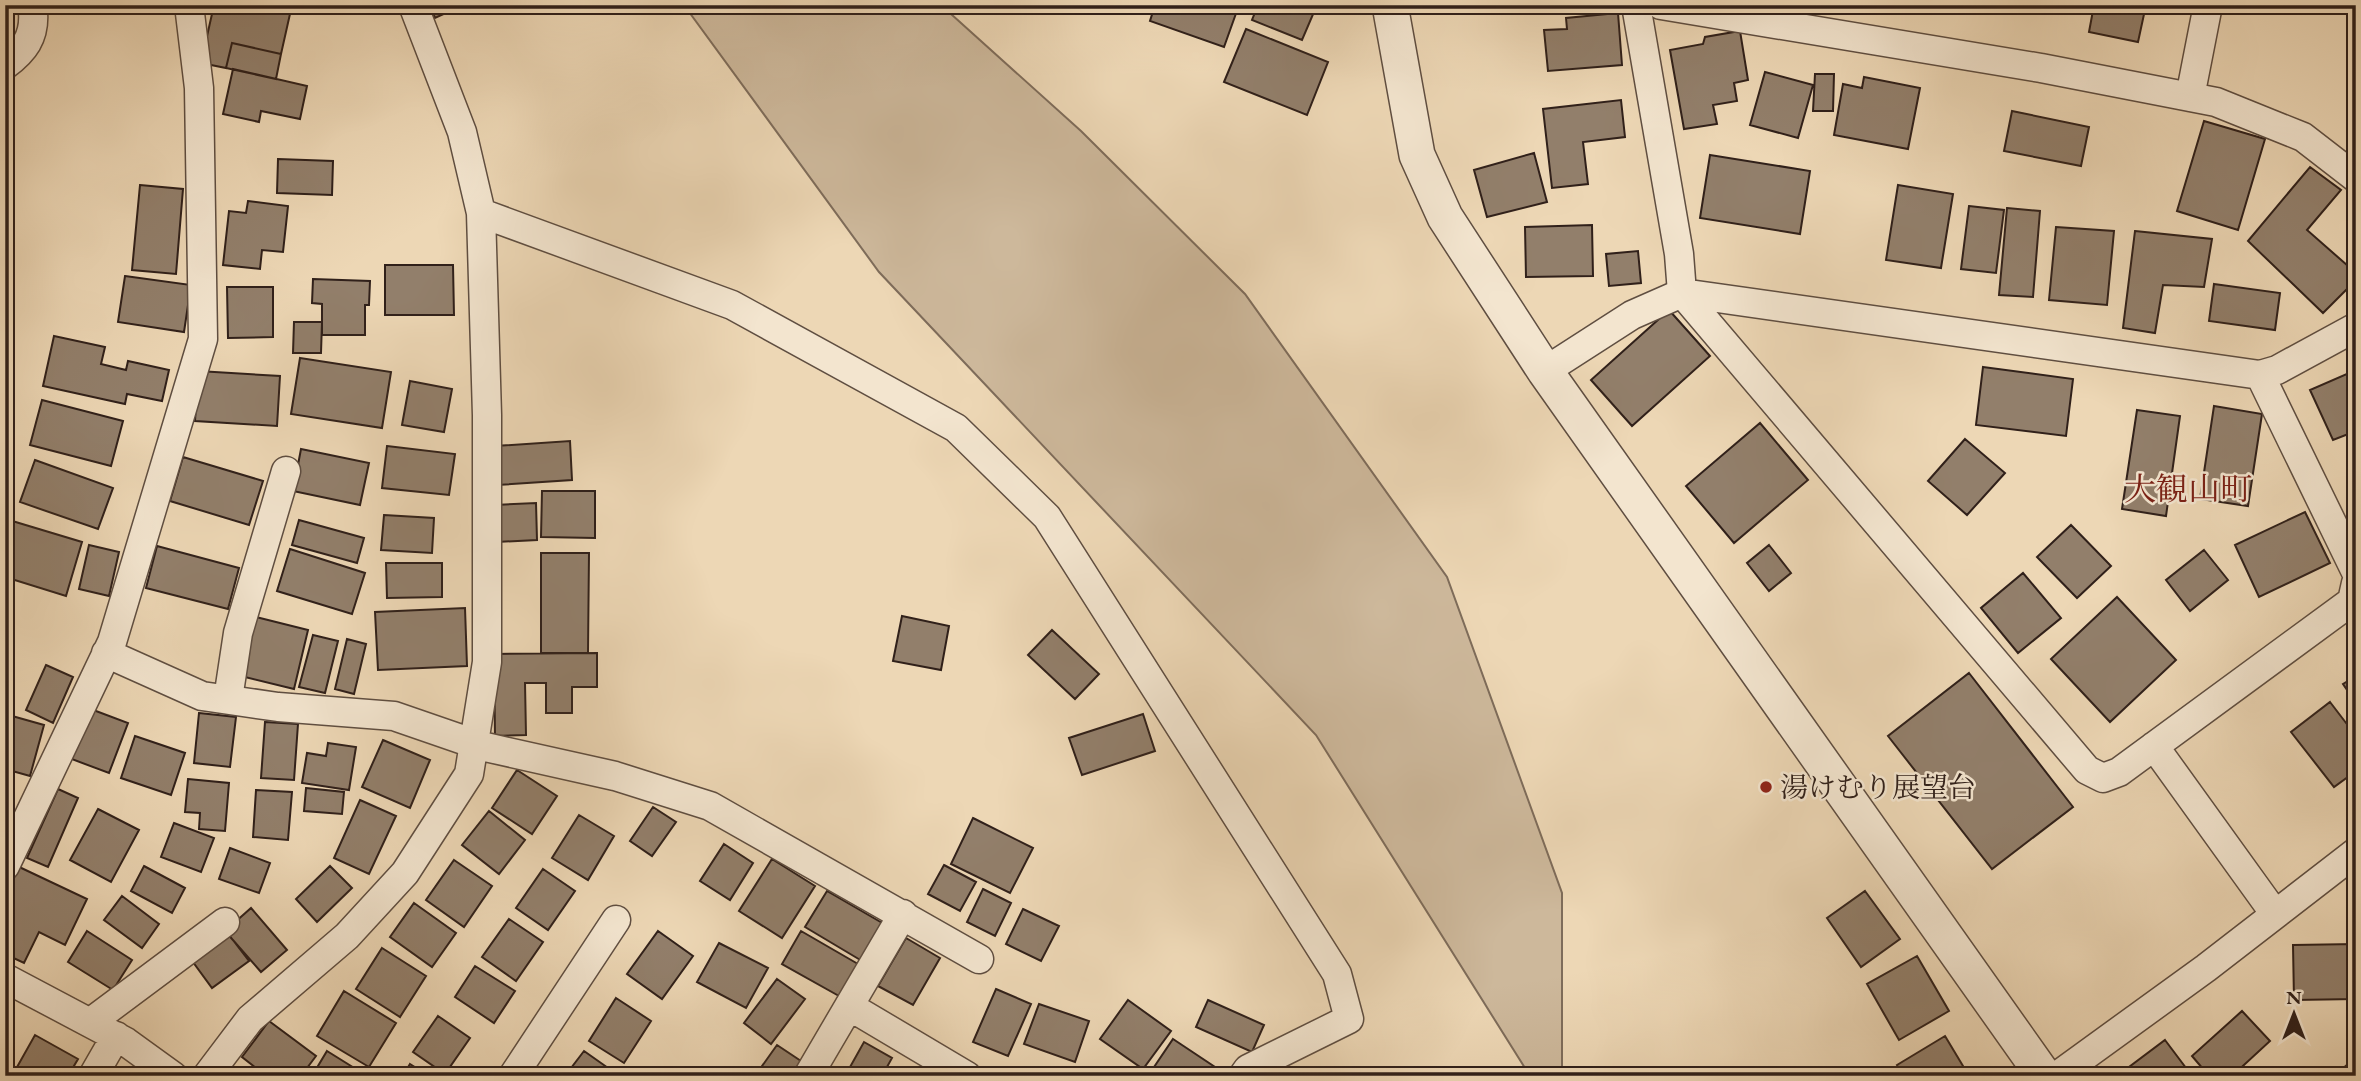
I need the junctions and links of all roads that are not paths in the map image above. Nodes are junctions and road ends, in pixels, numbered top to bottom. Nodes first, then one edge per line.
1 (189, 5) edge
2 (413, 5) edge
3 (1390, 5) edge
4 (1636, 5) edge
5 (1661, 5) edge
6 (2208, 5) edge
7 (33, 12) dead end
8 (1758, 13) edge
9 (5, 65) edge
10 (2190, 97) junction
11 (2356, 178) edge
12 (481, 213) junction
13 (1682, 293) junction
14 (2356, 327) edge
15 (1545, 371) junction
16 (2260, 375) junction
17 (286, 471) dead end
18 (2356, 572) edge
19 (2356, 583) edge
20 (106, 653) junction
21 (228, 699) junction
22 (474, 744) junction
23 (2154, 746) junction
24 (2356, 852) edge
25 (5, 866) edge
26 (903, 914) junction
27 (2275, 914) junction
28 (616, 920) dead end
29 (225, 922) dead end
30 (979, 959) dead end
31 (5, 978) edge
32 (849, 1006) junction
33 (91, 1022) junction
34 (116, 1036) junction
35 (93, 1076) edge
36 (173, 1076) edge
37 (206, 1076) edge
38 (513, 1076) edge
39 (808, 1076) edge
40 (967, 1076) edge
41 (1244, 1076) edge
42 (2044, 1076) edge
43 (2057, 1076) edge

1 - 20 street
2 - 12 street
3 - 15 street
4 - 13 street
5 - 8 street
6 - 10 street
7 - 9 street
8 - 10 street
10 - 11 street
12 - 22 street
12 - 41 street
13 - 15 street
13 - 16 street
13 - 23 street
14 - 16 street
15 - 42 street
16 - 18 street
17 - 21 street
19 - 23 street
20 - 21 street
20 - 25 street
21 - 22 street
22 - 26 street
22 - 37 street
23 - 27 street
24 - 27 street
26 - 30 street
26 - 32 street
27 - 43 street
28 - 38 street
29 - 33 street
31 - 33 street
32 - 39 street
32 - 40 street
33 - 34 street
34 - 35 street
34 - 36 street

